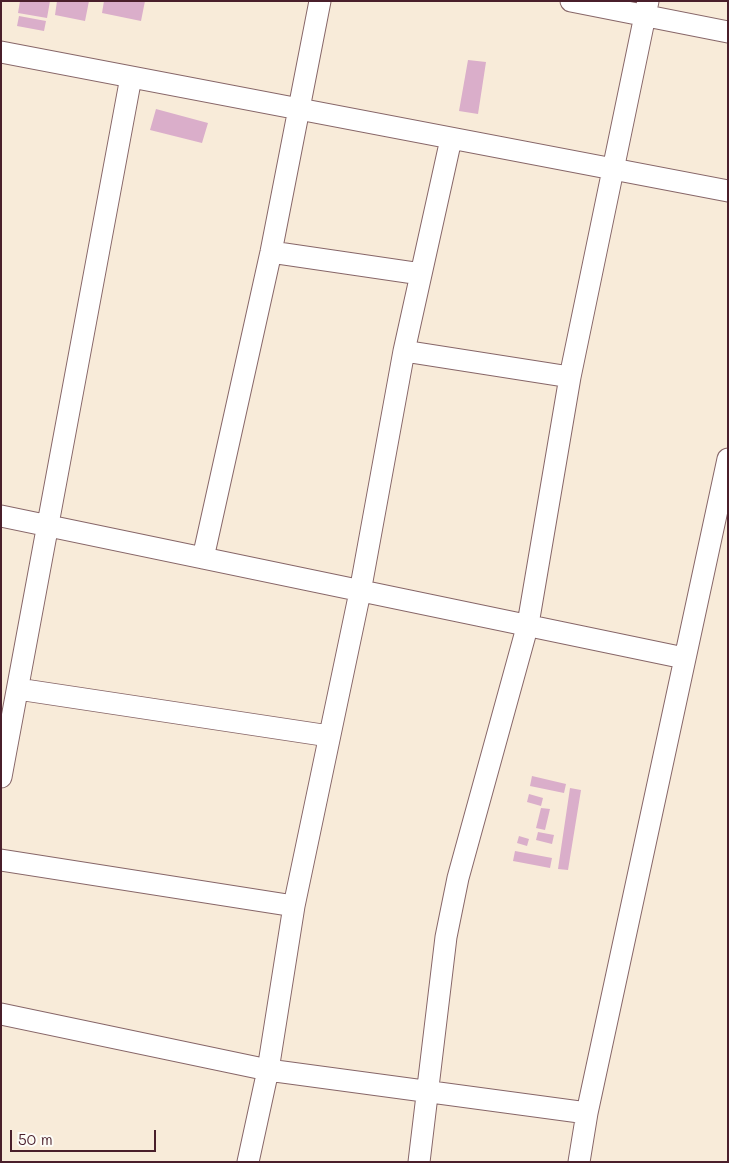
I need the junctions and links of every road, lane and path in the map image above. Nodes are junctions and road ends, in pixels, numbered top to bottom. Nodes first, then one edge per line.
1 (320, 1) edge
2 (571, 1) edge
3 (647, 9) edge
4 (728, 32) edge
5 (1, 52) edge
6 (131, 77) junction
7 (297, 110) junction
8 (451, 138) junction
9 (615, 170) junction
10 (728, 191) edge
11 (271, 252) junction
12 (421, 274) junction
13 (404, 351) junction
14 (570, 377) junction
15 (728, 459) edge
16 (1, 516) edge
17 (48, 526) junction
18 (203, 558) junction
19 (360, 592) junction
20 (528, 624) junction
21 (684, 658) junction
22 (18, 689) junction
23 (329, 736) junction
24 (1, 777) edge
25 (1, 860) edge
26 (294, 906) junction
27 (1, 1014) edge
28 (268, 1070) junction
29 (428, 1091) junction
30 (587, 1113) junction
31 (248, 1162) edge
32 (419, 1162) edge
33 (579, 1162) edge

1 - 7 street
2 - 3 street
3 - 4 street
3 - 9 street
5 - 6 street
6 - 7 street
6 - 17 street
7 - 8 street
7 - 11 street
8 - 9 street
8 - 12 street
9 - 10 street
9 - 14 street
11 - 12 street
11 - 18 street
12 - 13 street
13 - 14 street
13 - 19 street
14 - 20 street
15 - 21 street
16 - 17 street
17 - 18 street
17 - 22 street
18 - 19 street
19 - 20 street
19 - 23 street
20 - 21 street
20 - 29 street
21 - 30 street
22 - 23 street
22 - 24 street
23 - 26 street
25 - 26 street
26 - 28 street
27 - 28 street
28 - 29 street
28 - 31 street
29 - 30 street
29 - 32 street
30 - 33 street

